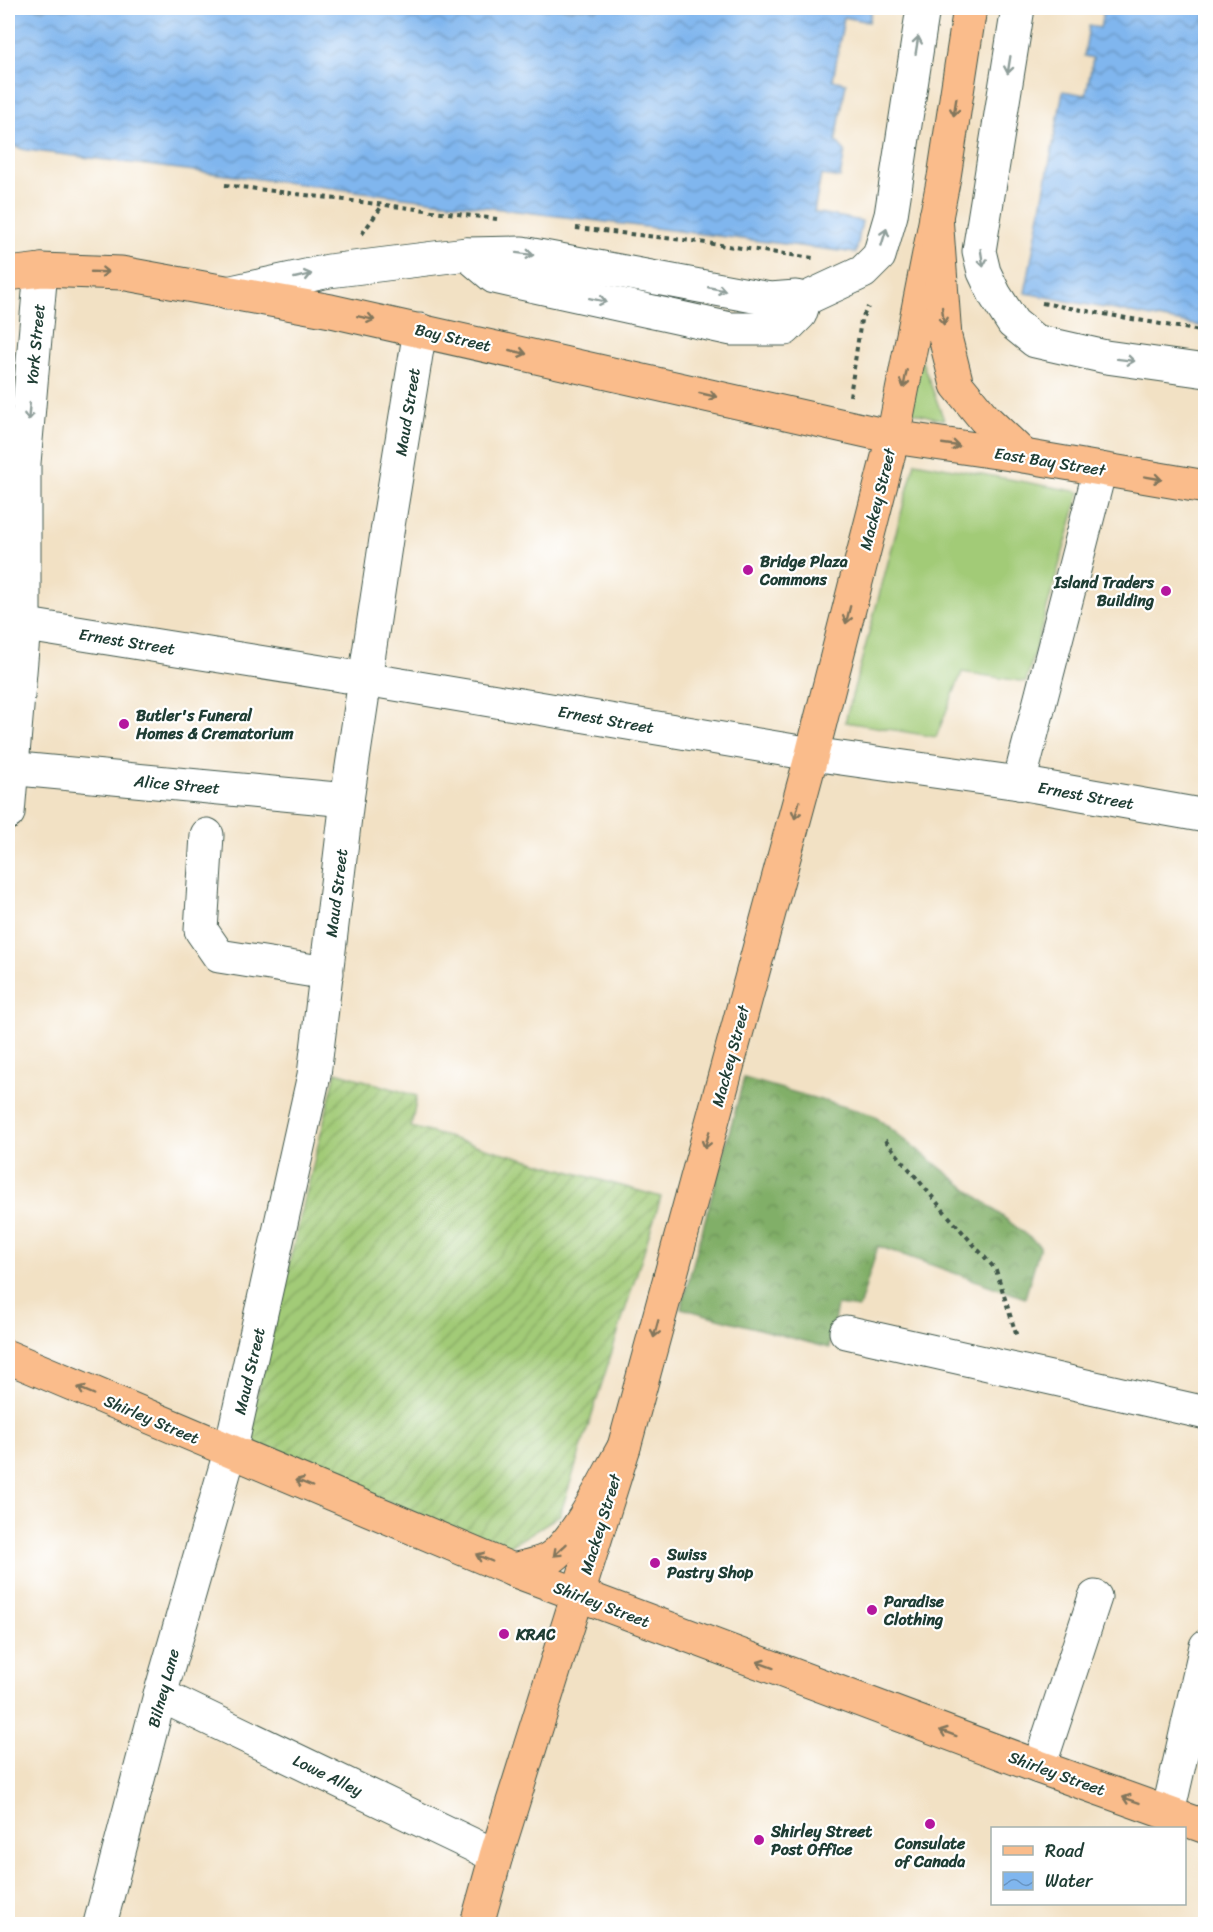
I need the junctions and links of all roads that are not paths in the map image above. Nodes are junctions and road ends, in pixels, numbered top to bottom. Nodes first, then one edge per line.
1 (923, 8) edge
2 (970, 8) edge
3 (1018, 8) edge
4 (936, 216) junction
5 (41, 270) junction
6 (8, 274) edge
7 (226, 293) junction
8 (420, 330) junction
9 (1206, 371) edge
10 (893, 437) junction
11 (1024, 456) junction
12 (1100, 469) junction
13 (1206, 487) edge
14 (16, 623) edge
15 (365, 679) junction
16 (812, 754) junction
17 (10, 768) edge
18 (1019, 783) junction
19 (347, 800) junction
20 (8, 813) edge
21 (1206, 816) edge
22 (207, 835) dead end
23 (327, 973) junction
24 (846, 1332) dead end
25 (8, 1357) edge
26 (1206, 1413) edge
27 (624, 1447) junction
28 (230, 1452) junction
29 (513, 1570) junction
30 (578, 1595) junction
31 (1095, 1597) dead end
32 (1206, 1647) edge
33 (160, 1695) junction
34 (1039, 1767) junction
35 (1168, 1813) junction
36 (1206, 1827) edge
37 (496, 1856) junction
38 (100, 1924) edge
39 (477, 1924) edge

7 -> 1 street
2 -> 4 main road, Mackey Street
3 -> 9 street
4 -> 10 main road, Mackey Street
4 -> 11 main road
5 - 6 main road, Bay Street
5 -> 7 main road, Bay Street
5 -> 14 street, York Street
7 -> 8 main road, Bay Street
8 -> 10 main road, Bay Street
8 - 15 street, Maud Street
10 -> 11 main road, East Bay Street
10 -> 16 main road, Mackey Street
11 - 12 main road, East Bay Street
12 -> 13 main road, East Bay Street
12 - 18 street
14 - 15 street, Ernest Street
14 - 17 street, York Street
15 - 16 street, Ernest Street
15 - 19 street, Maud Street
16 - 18 street, Ernest Street
16 -> 27 main road, Mackey Street
17 - 19 street, Alice Street
17 - 20 street, York Street
18 - 21 street, Ernest Street
19 - 23 street, Maud Street
22 - 23 street
23 - 28 street, Maud Street
24 - 26 street
28 -> 25 main road, Shirley Street
27 -> 29 main road
27 - 30 main road, Mackey Street
29 -> 28 main road, Shirley Street
28 - 33 street, Bilney Lane
29 - 30 main road, Shirley Street
34 -> 30 main road, Shirley Street
30 - 37 main road, Mackey Street
31 - 34 street
32 - 35 street
33 - 37 street, Lowe Alley
33 - 38 street, Bilney Lane
35 -> 34 main road, Shirley Street
35 - 36 main road, Shirley Street
37 - 39 main road, Mackey Street

